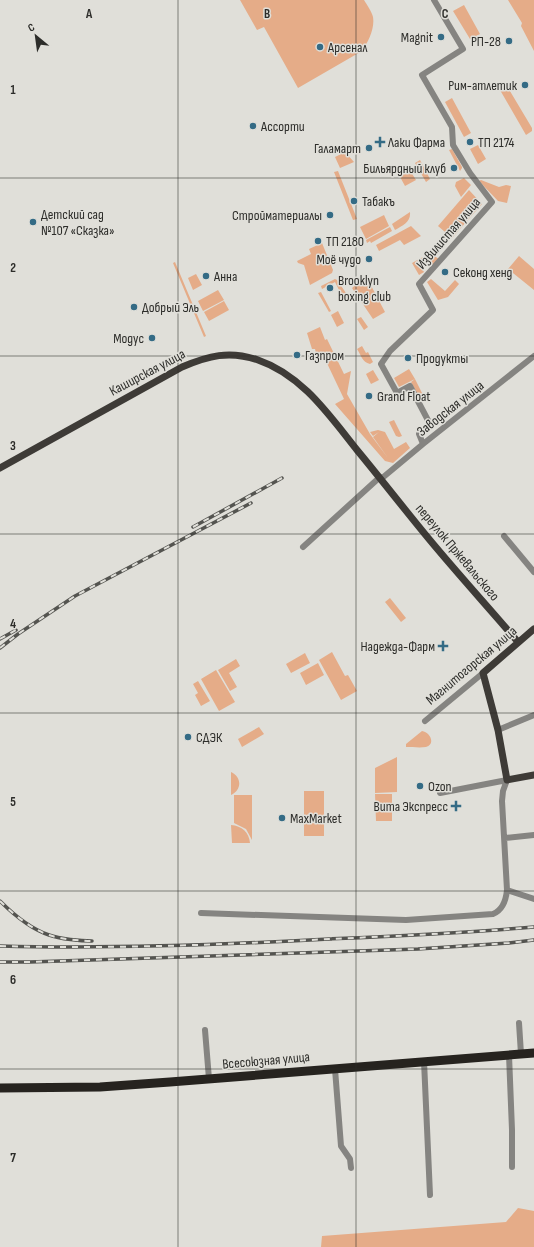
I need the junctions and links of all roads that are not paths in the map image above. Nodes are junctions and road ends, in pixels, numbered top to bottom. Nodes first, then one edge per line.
1 (434, 0) edge
2 (534, 356) edge
3 (310, 393) joint
4 (424, 444) junction
5 (0, 468) edge
6 (380, 478) junction
7 (504, 536) dead end
8 (303, 547) dead end
9 (534, 572) edge
10 (534, 629) edge
11 (518, 642) junction
12 (483, 673) junction
13 (534, 715) edge
14 (425, 721) dead end
15 (498, 730) junction
16 (534, 775) edge
17 (507, 780) junction
18 (440, 793) dead end
19 (534, 835) edge
20 (505, 838) junction
21 (507, 890) junction
22 (534, 899) edge
23 (201, 913) dead end
24 (519, 1023) dead end
25 (205, 1030) dead end
26 (534, 1053) edge
27 (521, 1054) junction
28 (509, 1055) junction
29 (424, 1062) junction
30 (335, 1069) junction
31 (209, 1079) junction
32 (0, 1088) edge
33 (512, 1167) dead end
34 (351, 1168) dead end
35 (430, 1195) dead end

1 - 4 street, Извилистая улица
2 - 4 street, Заводская улица
3 - 5 main road, Каширская улица
3 - 6 main road, переулок Пржевальского
4 - 6 street, Заводская улица
6 - 8 street
6 - 11 main road, переулок Пржевальского
7 - 9 street
10 - 11 main road, Магнитогорская улица
11 - 12 main road, Магнитогорская улица
12 - 14 street, Магнитогорская улица
12 - 15 main road
13 - 15 street
15 - 17 main road
16 - 17 main road
17 - 18 street
17 - 20 street
19 - 20 street
20 - 21 street
21 - 22 street
21 - 23 street
24 - 27 street
25 - 31 street
26 - 27 highway, Всесоюзная улица
27 - 28 highway, Всесоюзная улица
28 - 29 highway, Всесоюзная улица
28 - 33 street
29 - 30 highway, Всесоюзная улица
29 - 35 street
30 - 31 highway, Всесоюзная улица
30 - 34 street
31 - 32 highway, Всесоюзная улица

